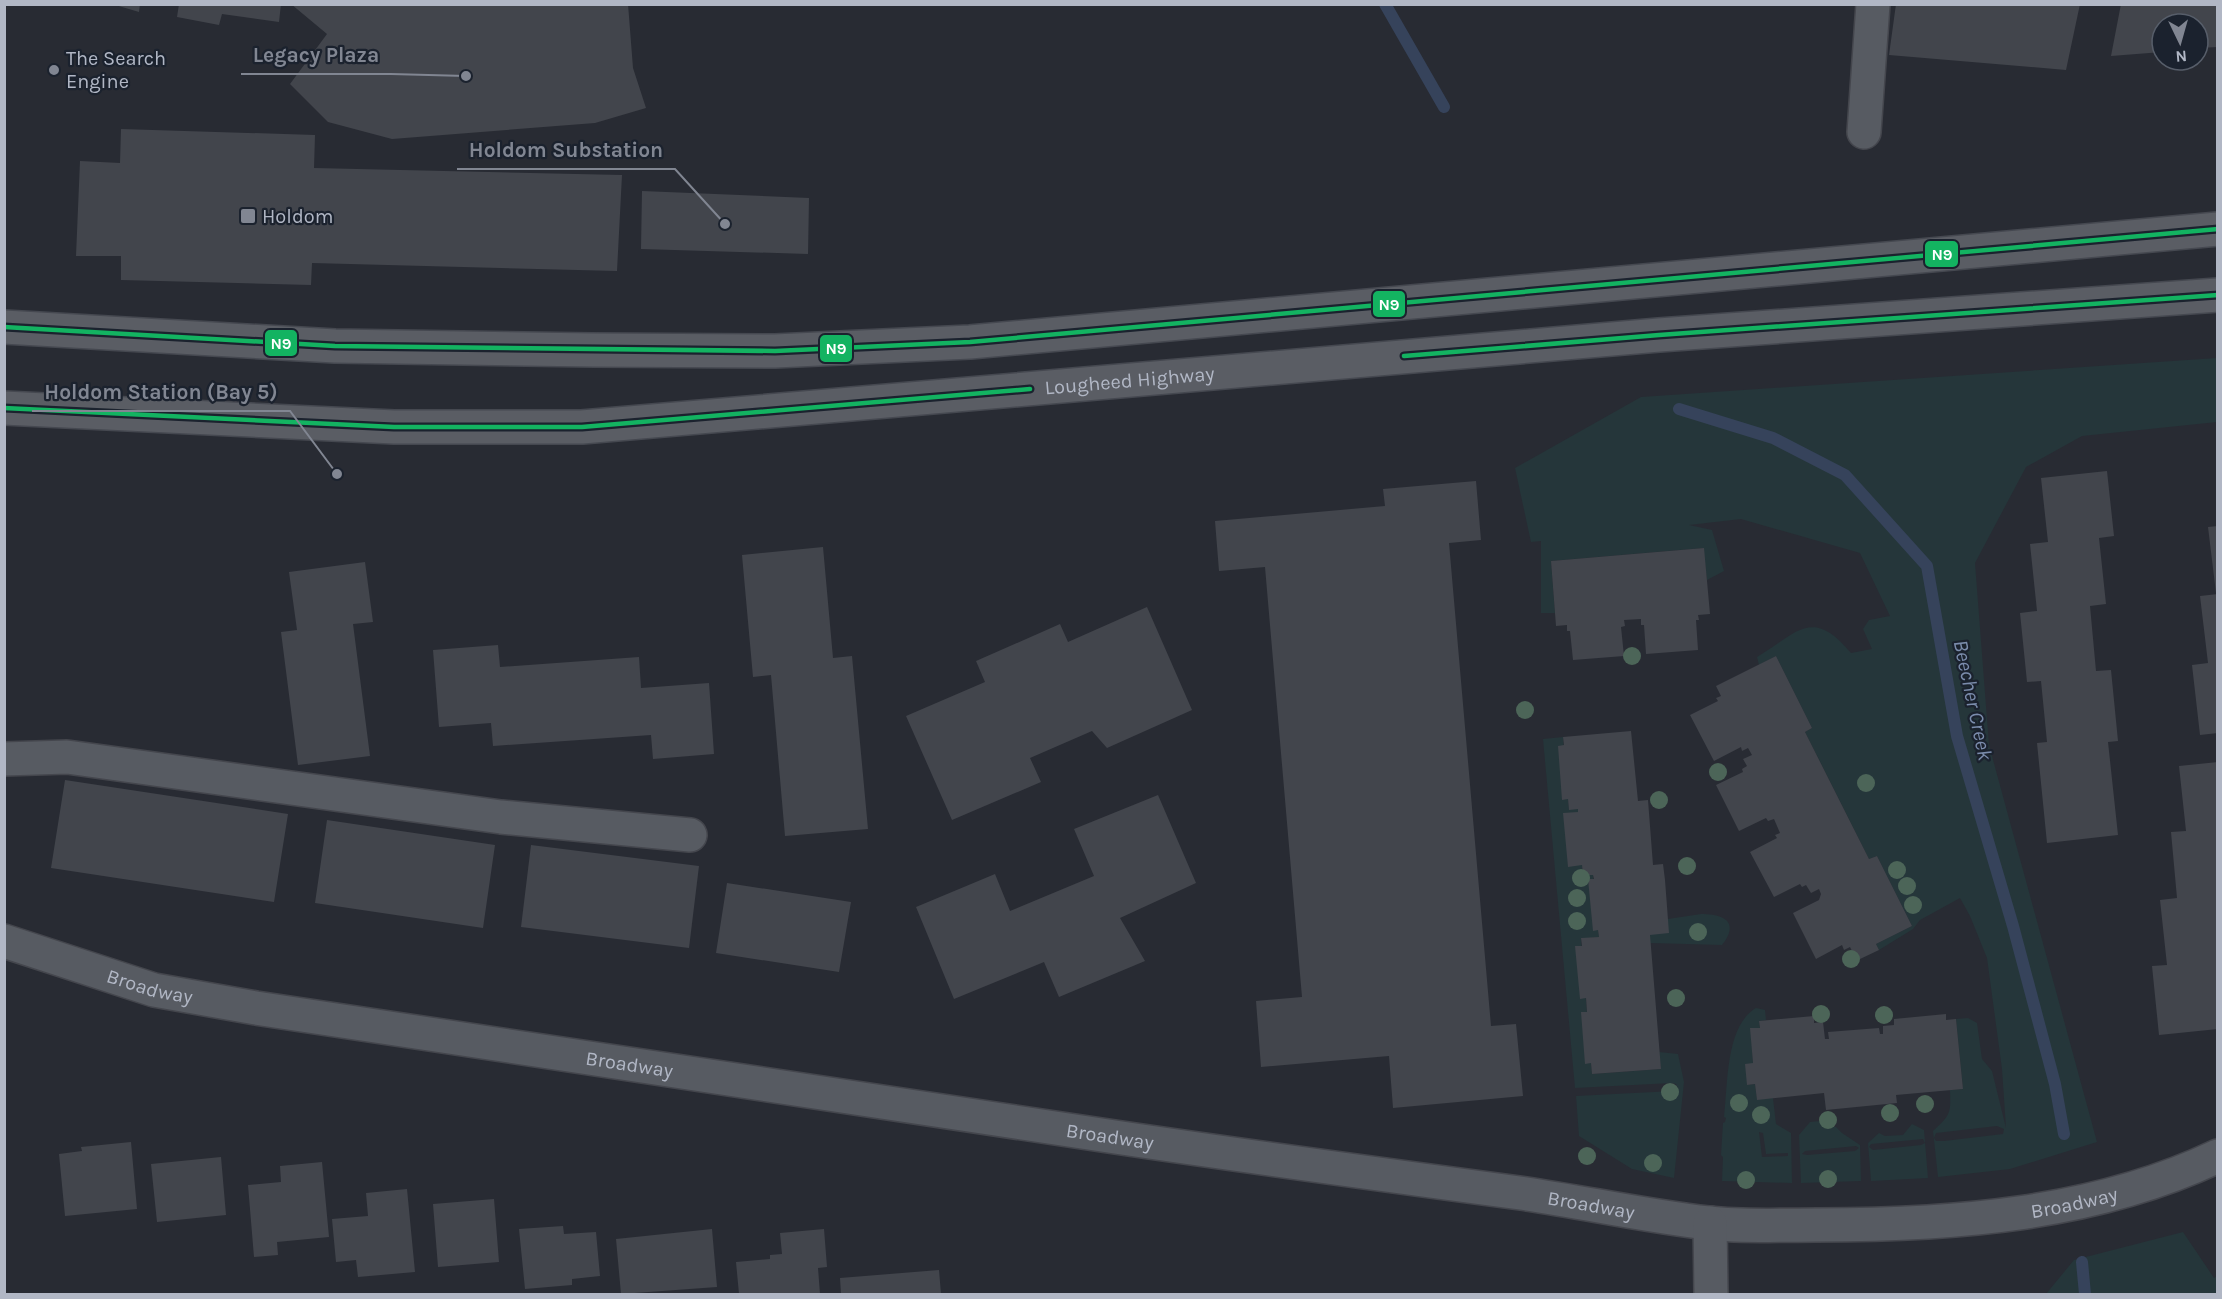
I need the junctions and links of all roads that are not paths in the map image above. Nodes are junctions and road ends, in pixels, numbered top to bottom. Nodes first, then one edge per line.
1 (1873, 4) edge
2 (1864, 132) dead end
3 (2217, 229) edge
4 (2217, 296) edge
5 (4, 327) edge
6 (4, 408) edge
7 (4, 759) edge
8 (690, 835) dead end
9 (4, 941) edge
10 (2217, 1156) edge
11 (1710, 1223) junction
12 (1711, 1294) edge

1 - 2 street
3 - 5 main road
4 - 6 main road, Lougheed Highway
7 - 8 street
9 - 11 street, Broadway
10 - 11 street, Broadway
11 - 12 street

